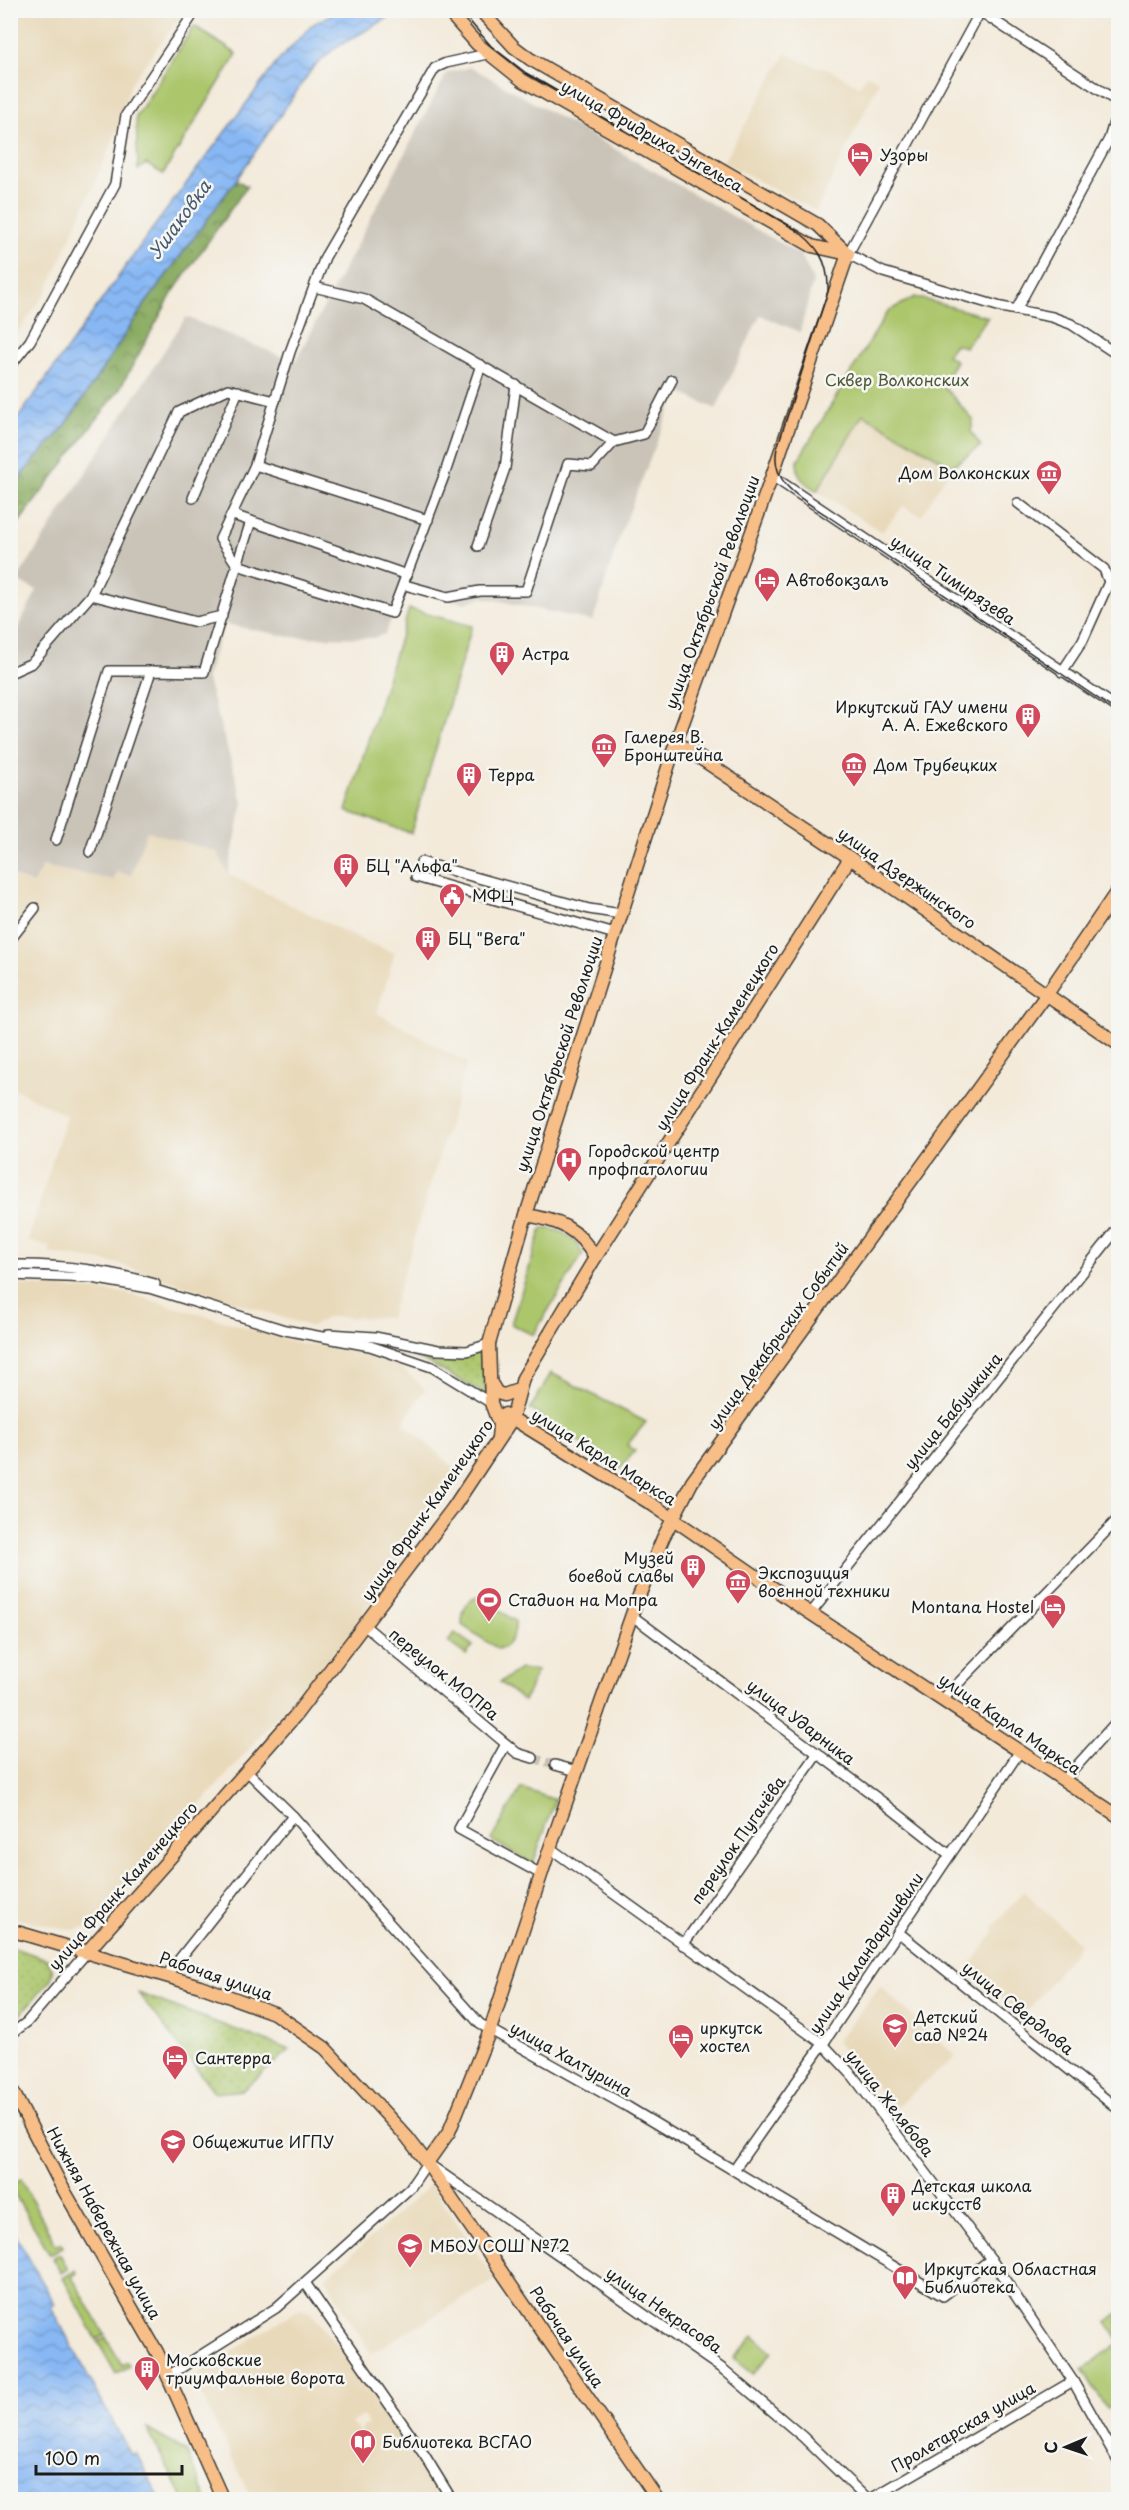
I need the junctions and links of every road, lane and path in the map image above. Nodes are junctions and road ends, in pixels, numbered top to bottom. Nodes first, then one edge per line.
1 (196, 10) edge
2 (447, 10) edge
3 (480, 10) edge
4 (979, 11) edge
5 (487, 54) junction
6 (1119, 102) edge
7 (1119, 109) edge
8 (714, 165) junction
9 (728, 173) junction
10 (703, 184) junction
11 (718, 193) junction
12 (848, 254) junction
13 (314, 287) junction
14 (1016, 310) junction
15 (1119, 355) edge
16 (10, 366) edge
17 (481, 366) junction
18 (672, 380) dead end
19 (516, 385) junction
20 (238, 392) junction
21 (275, 401) junction
22 (614, 442) junction
23 (255, 465) junction
24 (772, 476) junction
25 (193, 498) dead end
26 (1018, 503) dead end
27 (233, 515) dead end
28 (428, 520) junction
29 (251, 521) junction
30 (478, 546) dead end
31 (237, 565) junction
32 (407, 575) junction
33 (405, 585) dead end
34 (91, 595) junction
35 (222, 616) junction
36 (151, 671) junction
37 (1062, 672) junction
38 (10, 673) edge
39 (1119, 708) edge
40 (676, 742) junction
41 (56, 840) dead end
42 (90, 852) dead end
43 (850, 858) junction
44 (421, 862) dead end
45 (416, 877) dead end
46 (1119, 890) edge
47 (33, 911) dead end
48 (621, 914) junction
49 (615, 934) junction
50 (10, 940) edge
51 (1047, 994) junction
52 (1119, 1044) edge
53 (526, 1215) junction
54 (1119, 1228) edge
55 (595, 1258) junction
56 (10, 1265) edge
57 (10, 1275) edge
58 (489, 1344) junction
59 (490, 1382) junction
60 (518, 1390) junction
61 (491, 1403) junction
62 (512, 1419) junction
63 (498, 1441) junction
64 (672, 1518) junction
65 (1119, 1519) edge
66 (811, 1613) junction
67 (631, 1615) junction
68 (365, 1626) junction
69 (943, 1699) junction
70 (1119, 1720) edge
71 (506, 1744) junction
72 (1020, 1751) junction
73 (818, 1753) junction
74 (533, 1758) tunnel mouth
75 (555, 1765) tunnel mouth
76 (247, 1771) junction
77 (577, 1772) junction
78 (1064, 1780) junction
79 (293, 1816) junction
80 (1119, 1816) edge
81 (550, 1848) junction
82 (950, 1855) junction
83 (541, 1874) junction
84 (10, 1930) edge
85 (898, 1932) junction
86 (683, 1945) junction
87 (87, 1952) junction
88 (166, 1976) junction
89 (490, 2030) junction
90 (10, 2035) edge
91 (823, 2044) junction
92 (10, 2085) edge
93 (1119, 2109) edge
94 (427, 2163) junction
95 (734, 2170) junction
96 (991, 2259) junction
97 (306, 2283) junction
98 (168, 2376) junction
99 (1073, 2381) junction
100 (1119, 2462) edge
101 (223, 2499) edge
102 (452, 2499) edge
103 (658, 2499) edge
104 (869, 2499) edge

1 - 16 street
2 - 5 main road, улица Фридриха Энгельса
3 - 8 main road, улица Фридриха Энгельса
4 - 6 street
4 - 12 street, улица Октябрьской Революции
5 - 10 main road, улица Фридриха Энгельса
5 - 13 street
7 - 14 street
8 - 9 main road, улица Фридриха Энгельса
8 - 10 main road
9 - 11 main road
9 - 12 main road, улица Фридриха Энгельса
10 - 11 main road, улица Фридриха Энгельса
11 - 12 main road, улица Фридриха Энгельса
12 - 14 street, улица Фридриха Энгельса
12 - 24 main road, улица Октябрьской Революции
13 - 17 street
13 - 21 street
14 - 15 street, улица Фридриха Энгельса
17 - 19 street
17 - 28 street
18 - 22 street
19 - 22 street
19 - 30 street
20 - 21 street
20 - 25 street
20 - 34 street
21 - 23 street
22 - 33 street
23 - 28 street
23 - 31 street
24 - 37 street, улица Тимирязева
24 - 40 main road, улица Октябрьской Революции
26 - 37 street
27 - 29 street
28 - 32 street
29 - 31 street
29 - 32 street
31 - 32 street
31 - 35 street
34 - 35 street
34 - 38 street
35 - 36 street
36 - 41 street
36 - 42 street
37 - 39 street, улица Тимирязева
40 - 43 main road, улица Дзержинского
40 - 48 main road, улица Октябрьской Революции
43 - 51 main road, улица Дзержинского
43 - 55 main road, улица Франк-Каменецкого
44 - 48 street
45 - 49 street
46 - 51 main road, улица Декабрьских Событий
47 - 50 street
48 - 49 main road, улица Октябрьской Революции
49 - 53 main road, улица Октябрьской Революции
51 - 52 main road, улица Дзержинского
51 - 64 main road, улица Декабрьских Событий
53 - 55 main road
53 - 58 main road, улица Октябрьской Революции
54 - 66 street, улица Бабушкина
55 - 60 main road, улица Франк-Каменецкого
56 - 58 street
57 - 61 street, улица Карла Маркса
58 - 59 main road, улица Октябрьской Революции
59 - 60 main road
59 - 61 main road, улица Октябрьской Революции
60 - 62 main road, улица Франк-Каменецкого
61 - 62 main road, улица Карла Маркса
61 - 63 main road, улица Октябрьской Революции
62 - 63 main road, улица Франк-Каменецкого
62 - 64 main road, улица Карла Маркса
63 - 68 main road, улица Франк-Каменецкого
64 - 66 main road, улица Карла Маркса
64 - 67 main road, улица Декабрьских Событий
65 - 69 street
66 - 69 main road, улица Карла Маркса
67 - 73 street, улица Ударника
67 - 77 main road, улица Декабрьских Событий
68 - 71 street, переулок МОПРа
68 - 76 main road, улица Франк-Каменецкого
69 - 72 main road, улица Карла Маркса
70 - 78 street
71 - 74 street, переулок МОПРа
71 - 83 street, переулок МОПРа
72 - 78 main road, улица Карла Маркса
72 - 82 street, улица Каландаришвили
73 - 82 street, улица Ударника
73 - 86 street, переулок Пугачёва
75 - 77 street
76 - 79 street, улица Халтурина
76 - 87 main road, улица Франк-Каменецкого
77 - 81 main road, улица Декабрьских Событий
78 - 80 main road, улица Карла Маркса
79 - 88 street
79 - 89 street, улица Халтурина
81 - 83 main road
81 - 86 street, улица Желябова
82 - 85 street, улица Каландаришвили
83 - 89 main road
84 - 87 main road, Рабочая улица
85 - 91 street, улица Каландаришвили
85 - 93 street, улица Свердлова
86 - 91 street, улица Желябова
87 - 88 main road, Рабочая улица
87 - 90 street, улица Франк-Каменецкого
88 - 94 main road, Рабочая улица
89 - 94 main road
89 - 95 street, улица Халтурина
91 - 95 street, улица Каландаришвили
91 - 96 street, улица Желябова
92 - 98 main road, Нижняя Набережная улица
94 - 97 street
94 - 103 main road, Рабочая улица
94 - 104 street, улица Некрасова
95 - 96 street, улица Халтурина
96 - 99 street, улица Желябова
97 - 98 street
97 - 102 street
98 - 101 main road, Нижняя Набережная улица
99 - 100 street, улица Желябова
99 - 104 street, Пролетарская улица

